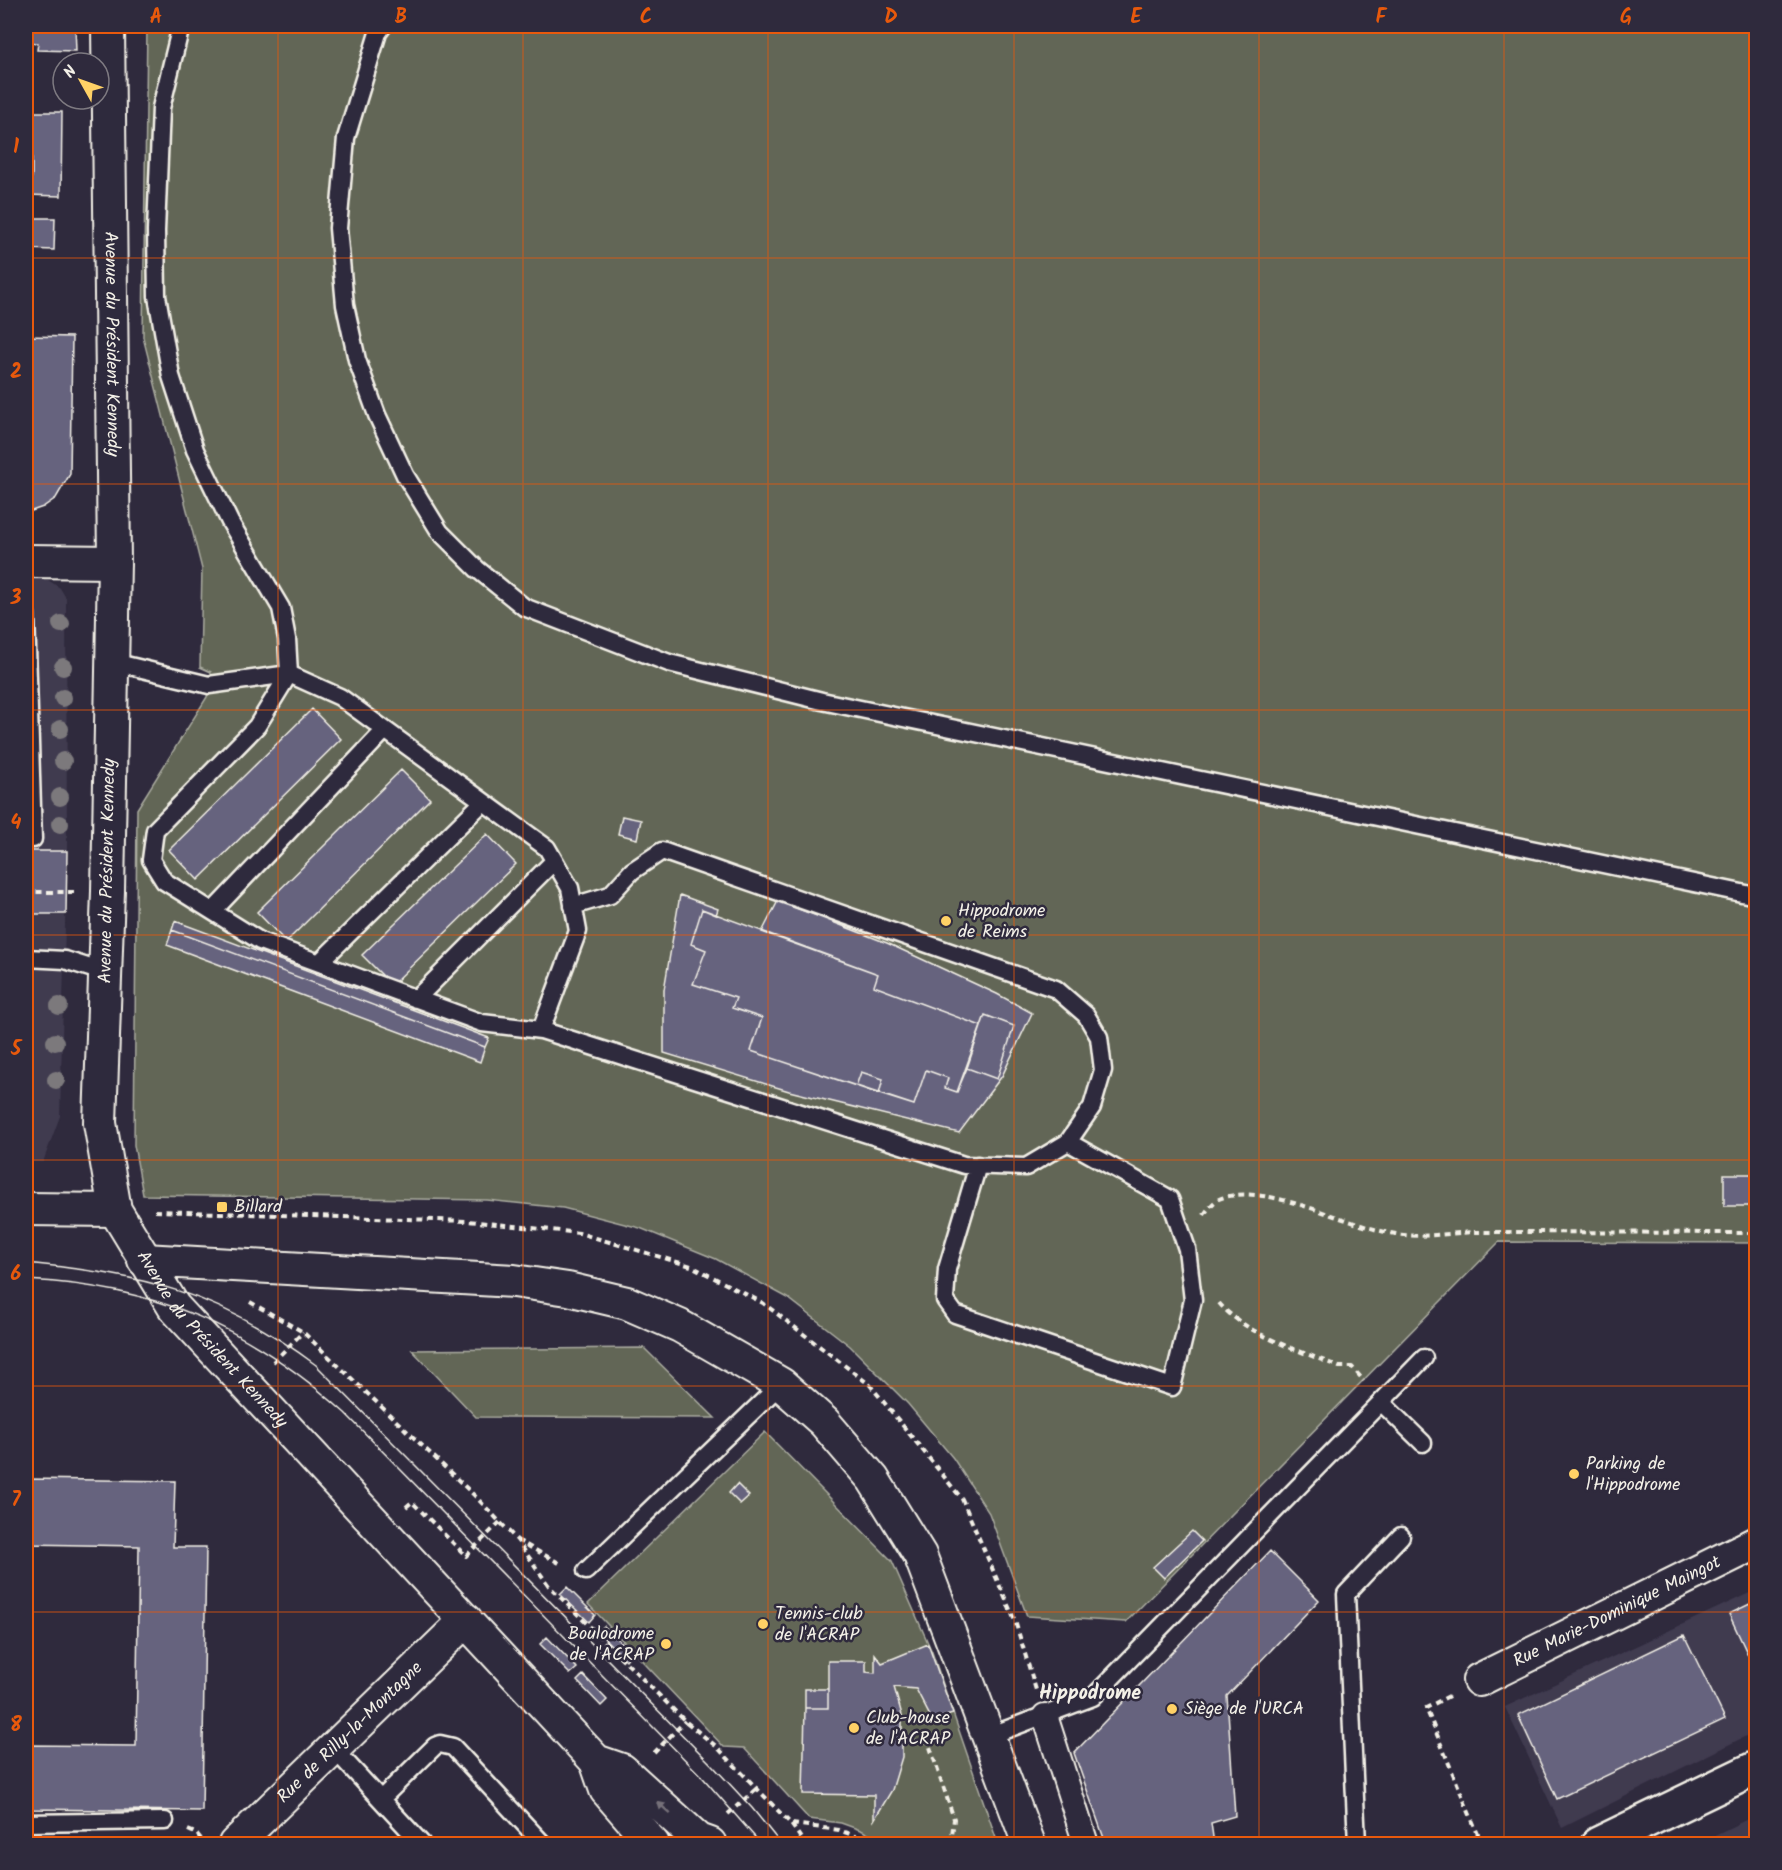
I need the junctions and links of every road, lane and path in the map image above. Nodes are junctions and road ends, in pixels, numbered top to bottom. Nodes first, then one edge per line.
1 (108, 26) edge
2 (181, 26) edge
3 (383, 26) edge
4 (26, 561) edge
5 (114, 562) junction
6 (26, 614) edge
7 (112, 662) junction
8 (289, 674) junction
9 (385, 730) junction
10 (483, 802) junction
11 (33, 839) dead end
12 (554, 861) junction
13 (108, 891) junction
14 (26, 892) edge
15 (1756, 896) edge
16 (573, 906) junction
17 (213, 911) junction
18 (26, 957) edge
19 (319, 963) junction
20 (106, 972) junction
21 (416, 999) junction
22 (541, 1030) junction
23 (1068, 1142) junction
24 (978, 1165) junction
25 (26, 1209) edge
26 (115, 1210) junction
27 (1202, 1225) dead end
28 (1756, 1233) edge
29 (144, 1260) junction
30 (1215, 1293) dead end
31 (240, 1297) dead end
32 (1424, 1358) dead end
33 (781, 1383) junction
34 (1381, 1402) junction
35 (1423, 1443) dead end
36 (401, 1512) dead end
37 (500, 1522) junction
38 (1401, 1536) dead end
39 (517, 1540) junction
40 (1756, 1543) edge
41 (586, 1571) joint
42 (465, 1620) junction
43 (1479, 1680) joint
44 (1045, 1716) junction
45 (685, 1721) junction
46 (989, 1736) junction
47 (903, 1742) dead end
48 (333, 1748) junction
49 (596, 1761) junction
50 (1756, 1768) edge
51 (630, 1776) junction
52 (381, 1799) junction
53 (165, 1821) dead end
54 (26, 1823) edge
55 (791, 1824) junction
56 (235, 1845) edge
57 (422, 1845) edge
58 (543, 1845) edge
59 (653, 1845) edge
60 (710, 1845) edge
61 (805, 1845) edge
62 (876, 1845) edge
63 (951, 1845) edge
64 (1029, 1845) edge
65 (1086, 1845) edge
66 (1357, 1845) edge
67 (1482, 1845) edge
68 (1598, 1845) edge

1 - 5 street, Avenue du Président Kennedy
2 - 8 lane
3 - 15 lane
4 - 5 street
5 - 7 street, Avenue du Président Kennedy
6 - 11 lane
7 - 8 lane
7 - 13 street, Avenue du Président Kennedy
8 - 9 lane
8 - 17 lane
9 - 10 lane
9 - 17 lane
10 - 12 lane
10 - 19 lane
12 - 16 lane
12 - 21 lane
13 - 14 path
13 - 20 street, Avenue du Président Kennedy
16 - 22 lane
16 - 23 lane
17 - 19 lane
18 - 20 lane
19 - 21 lane
20 - 26 street, Avenue du Président Kennedy
21 - 22 lane
22 - 24 lane
23 - 24 lane
23 - 24 lane
25 - 26 street
26 - 29 street, Avenue du Président Kennedy
27 - 28 path
29 - 33 street
29 - 42 street, Avenue du Président Kennedy
30 - 34 path
31 - 37 path
32 - 34 lane
33 - 41 lane
33 - 46 street
34 - 35 lane
34 - 44 lane
36 - 37 path
37 - 39 path
38 - 66 lane
39 - 41 path
39 - 45 path
40 - 43 street, Rue Marie-Dominique Maingot
42 - 48 street, Rue de Rilly-la-Montagne
42 - 49 street, Avenue du Président Kennedy
43 - 67 path
44 - 46 lane
44 - 65 street
45 - 51 path
45 - 55 path
46 - 64 street
47 - 63 path
48 - 52 lane
48 - 56 street, Rue de Rilly-la-Montagne
49 - 51 street, Avenue du Président Kennedy
49 - 59 street
50 - 68 street
60 -> 51 street, Avenue du Président Kennedy
52 - 57 lane
52 - 58 lane
53 - 54 lane
55 - 61 path
55 - 62 path

